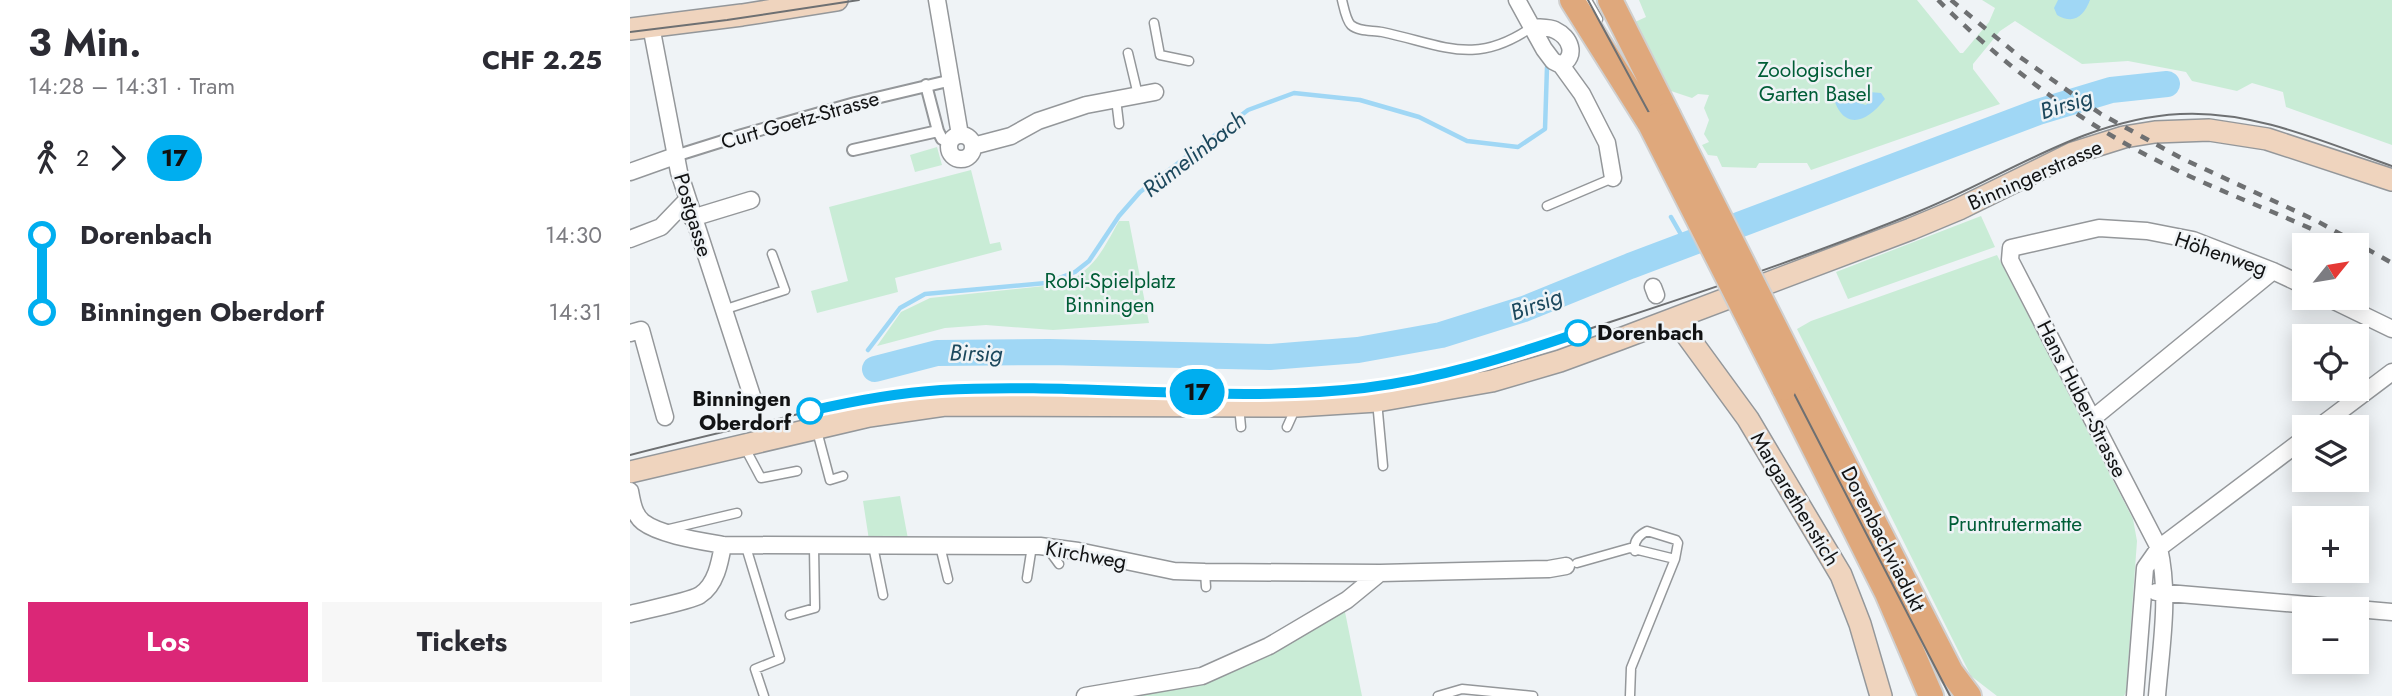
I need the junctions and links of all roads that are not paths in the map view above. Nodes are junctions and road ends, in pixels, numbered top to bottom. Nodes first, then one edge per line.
1 (836, 0) edge
2 (937, 0) edge
3 (1342, 0) edge
4 (1517, 0) edge
5 (1572, 0) edge
6 (1587, 0) edge
7 (1598, 0) edge
8 (1607, 15) edge
9 (1154, 23) dead end
10 (1532, 27) junction
11 (640, 28) edge
12 (1615, 32) dead end
13 (1616, 52) dead end
14 (1128, 53) dead end
15 (1189, 61) dead end
16 (1562, 65) junction
17 (952, 80) junction
18 (926, 85) junction
19 (1155, 92) dead end
20 (1138, 95) junction
21 (1116, 99) junction
22 (1659, 120) junction
23 (1119, 124) dead end
24 (949, 136) junction
25 (853, 150) dead end
26 (675, 156) junction
27 (630, 172) edge
28 (1614, 178) joint
29 (2392, 180) edge
30 (756, 200) dead end
31 (686, 201) junction
32 (1547, 206) dead end
33 (692, 218) junction
34 (630, 239) edge
35 (2011, 248) joint
36 (772, 254) dead end
37 (2273, 271) junction
38 (2292, 280) edge
39 (723, 310) junction
40 (2354, 310) edge
41 (1675, 319) junction
42 (2392, 328) edge
43 (630, 333) edge
44 (2392, 372) edge
45 (1793, 383) junction
46 (753, 399) dead end
47 (1377, 401) junction
48 (1297, 406) junction
49 (2335, 415) edge
50 (665, 417) dead end
51 (2092, 419) junction
52 (1287, 426) dead end
53 (817, 428) junction
54 (744, 445) junction
55 (2292, 448) edge
56 (1383, 466) dead end
57 (797, 471) dead end
58 (630, 472) edge
59 (844, 476) dead end
60 (630, 497) edge
61 (737, 513) dead end
62 (663, 530) junction
63 (723, 545) junction
64 (873, 546) junction
65 (940, 546) junction
66 (1039, 546) junction
67 (746, 547) junction
68 (814, 547) junction
69 (2159, 548) junction
70 (1635, 551) junction
71 (1675, 559) junction
72 (1059, 564) dead end
73 (1572, 565) joint
74 (1380, 573) junction
75 (1027, 578) dead end
76 (948, 579) dead end
77 (2143, 590) junction
78 (2165, 593) junction
79 (883, 595) dead end
80 (2292, 604) edge
81 (2369, 610) edge
82 (2392, 612) edge
83 (630, 614) edge
84 (790, 615) dead end
85 (1951, 672) junction
86 (1095, 695) edge
87 (1630, 695) edge
88 (764, 696) edge
89 (1438, 696) edge
90 (1533, 696) edge
91 (1881, 696) edge
92 (1931, 696) edge
93 (1960, 696) edge
94 (1969, 696) edge
95 (2135, 696) edge
96 (2157, 696) edge

1 - 11 main road
2 - 17 street
3 - 10 lane
4 - 10 street
5 - 22 main road
6 - 8 lane
7 - 8 lane
8 - 22 main road
9 - 15 lane
10 - 16 street
10 - 16 street
11 - 26 street, Postgasse
12 - 22 lane
13 - 22 lane
14 - 20 lane
16 - 28 street
17 - 18 street, Curt Goetz-Strasse
17 - 24 street
18 - 24 street
18 - 26 street, Curt Goetz-Strasse
19 - 20 street
20 - 21 street
21 - 23 lane
21 - 24 street
22 - 45 main road, bridge
24 - 25 street, Curt Goetz-Strasse
26 - 27 street
26 - 31 street, Postgasse
28 - 32 lane
29 - 41 main road, Binningerstrasse
30 - 33 street
31 - 33 street, Postgasse
31 - 34 street
33 - 39 street, Postgasse
35 - 37 street, Höhenweg
35 - 51 street, Hans Huber-Strasse
36 - 39 lane
37 - 38 street, Höhenweg
37 - 51 street
39 - 46 street, Postgasse
40 - 42 street
41 - 47 main road, Binningerstrasse
41 - 91 main road, Margarethenstich
43 - 50 street
44 - 49 street
45 - 85 main road, Dorenbachviadukt
45 - 92 main road, Dorenbachviadukt
47 - 48 main road, Binningerstrasse
47 - 56 lane
48 - 52 lane
48 - 53 main road, Binningerstrasse
51 - 69 street, Hans Huber-Strasse
53 - 54 main road, Binningerstrasse
53 - 59 lane
54 - 57 lane
54 - 58 main road, Binningerstrasse
55 - 69 street
60 - 62 street, Kirchweg
61 - 62 lane
62 - 63 street, Kirchweg
63 - 67 street, Kirchweg
63 - 83 street
64 - 65 street, Kirchweg
64 - 68 street, Kirchweg
64 - 79 lane
65 - 66 street, Kirchweg
65 - 76 lane
66 - 72 lane
66 - 74 street, Kirchweg
66 - 75 lane
67 - 68 street, Kirchweg
67 - 88 lane
68 - 84 lane
69 - 77 street
69 - 78 street, Hans Huber-Strasse
70 - 71 lane
70 - 71 lane
70 - 73 lane
71 - 87 lane
73 - 74 street, Kirchweg
74 - 86 street
77 - 78 street
77 - 95 street
78 - 80 street
78 - 96 street, Hans Huber-Strasse
81 - 82 street
85 - 93 lane
85 - 94 main road, Dorenbachviadukt
89 - 90 lane

